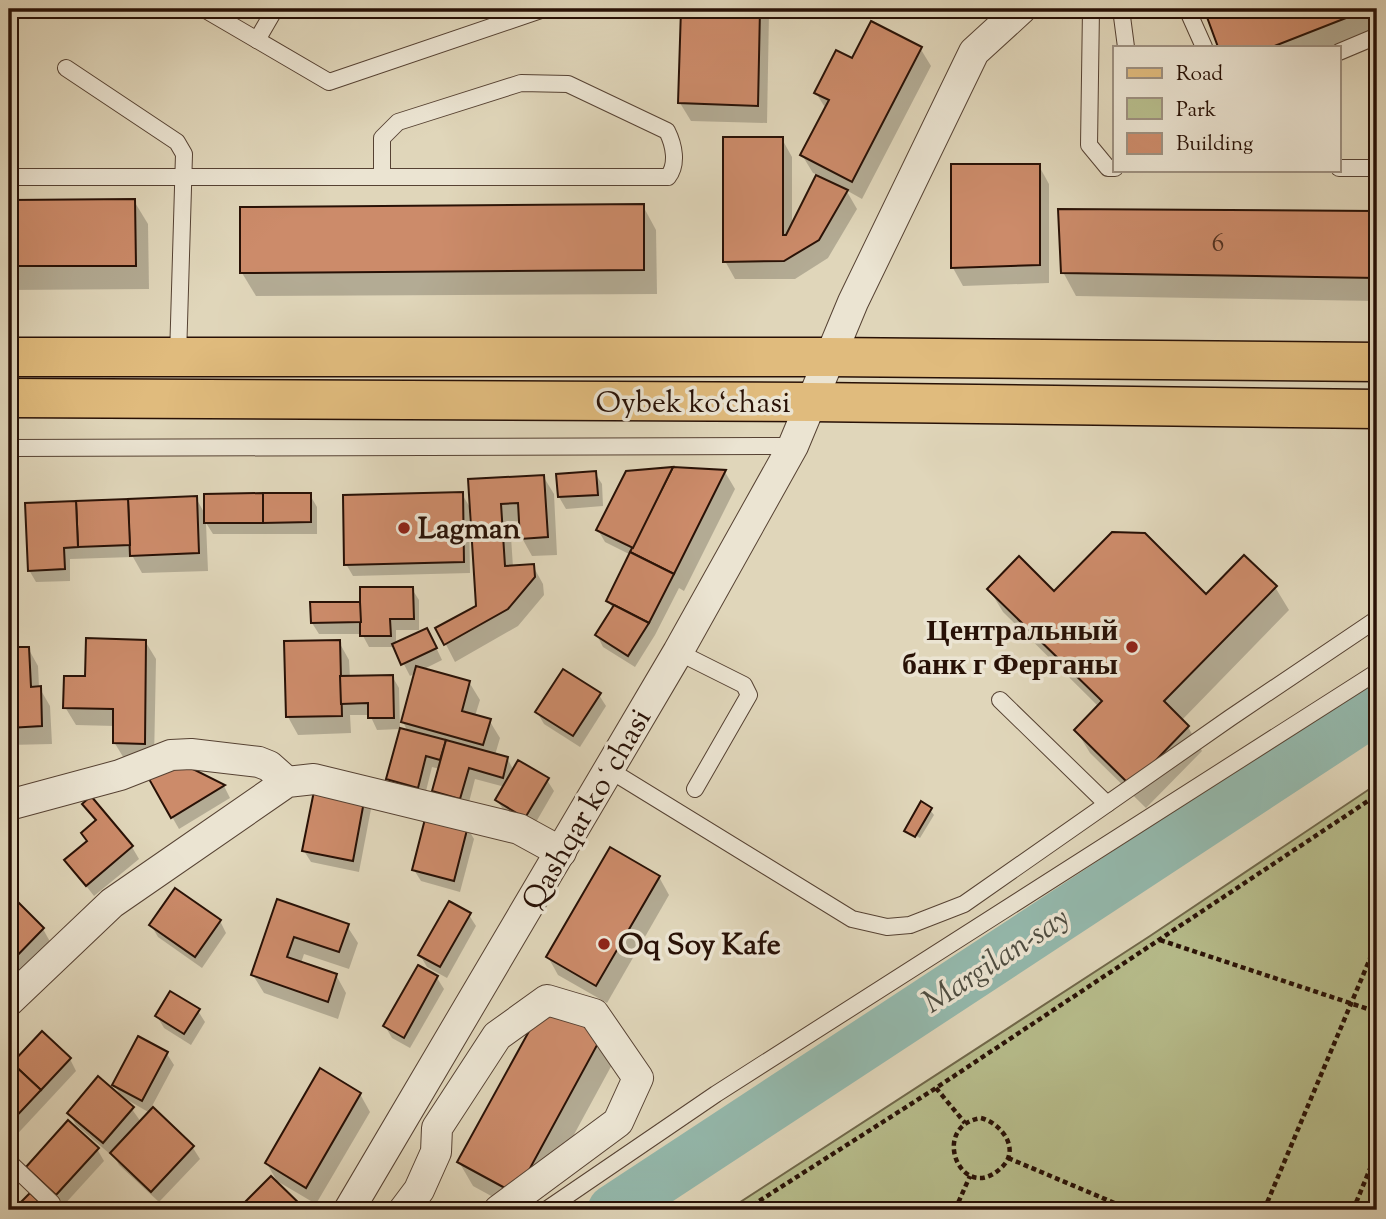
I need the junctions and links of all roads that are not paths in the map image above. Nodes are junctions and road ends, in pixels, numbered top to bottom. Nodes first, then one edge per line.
1 (204, 9) edge
2 (275, 9) edge
3 (544, 9) edge
4 (1091, 9) edge
5 (1187, 9) edge
6 (1124, 10) edge
7 (1010, 11) edge
8 (1377, 36) edge
9 (257, 40) junction
10 (1126, 46) edge
11 (1205, 46) edge
12 (1340, 52) edge
13 (66, 68) dead end
14 (1113, 168) edge
15 (1340, 168) edge
16 (1377, 168) edge
17 (9, 177) edge
18 (183, 177) junction
19 (382, 177) junction
20 (9, 357) edge
21 (178, 357) junction
22 (829, 357) junction
23 (1377, 362) edge
24 (9, 398) edge
25 (812, 402) junction
26 (1377, 409) edge
27 (793, 446) junction
28 (9, 448) edge
29 (1377, 619) edge
30 (678, 652) junction
31 (1377, 671) edge
32 (1000, 700) dead end
33 (608, 769) junction
34 (287, 782) junction
35 (695, 789) dead end
36 (1107, 804) junction
37 (9, 805) edge
38 (561, 852) junction
39 (9, 1001) edge
40 (405, 1115) junction
41 (437, 1128) junction
42 (9, 1162) edge
43 (52, 1203) dead end
44 (349, 1210) edge
45 (404, 1210) edge
46 (499, 1210) edge
47 (546, 1210) edge

1 - 9 lane
2 - 9 lane
3 - 9 lane
4 - 14 lane
5 - 11 lane
6 - 10 lane
7 - 22 street, Qashqar koʻchasi
8 - 12 lane
13 - 18 lane
15 - 16 lane
17 - 18 lane
18 - 19 lane
18 - 21 lane
19 - 19 lane
20 - 21 main road, Oybek ko‘chasi
21 - 22 main road, Oybek ko‘chasi
22 - 23 main road, Oybek ko‘chasi
22 - 25 street, Qashqar koʻchasi
24 - 25 main road, Oybek ko‘chasi
25 - 26 main road, Oybek ko‘chasi
25 - 27 street, Qashqar koʻchasi
27 - 28 lane
27 - 30 street, Qashqar koʻchasi
29 - 36 lane
30 - 33 street, Qashqar koʻchasi
30 - 35 lane
31 - 47 lane
32 - 36 lane
33 - 36 lane
33 - 38 street, Qashqar koʻchasi
34 - 37 street
34 - 38 street
34 - 39 street
38 - 40 street, Qashqar koʻchasi
40 - 41 street
40 - 44 street, Qashqar koʻchasi
41 - 45 street
41 - 46 street
42 - 43 lane

